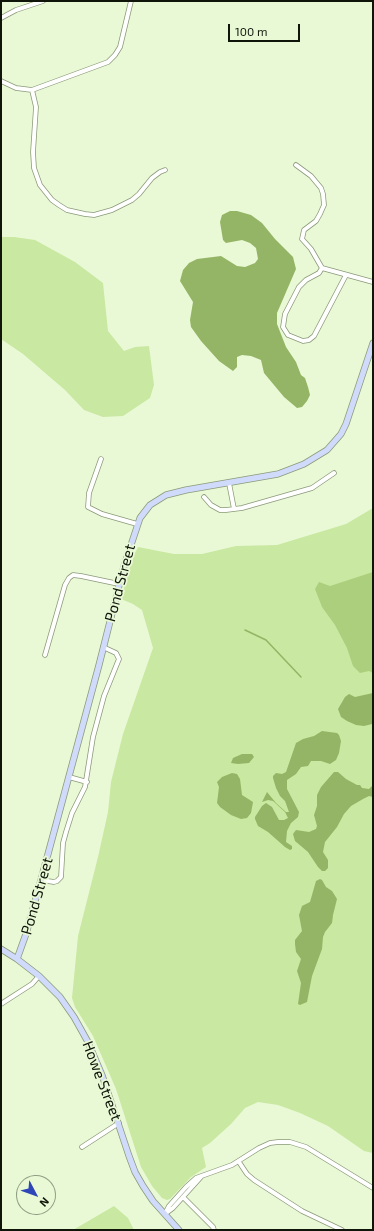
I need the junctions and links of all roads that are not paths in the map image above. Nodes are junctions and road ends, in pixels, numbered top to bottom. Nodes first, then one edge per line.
1 (43, 1) edge
2 (131, 1) edge
3 (1, 18) edge
4 (1, 81) edge
5 (32, 90) junction
6 (296, 165) dead end
7 (166, 170) dead end
8 (322, 268) junction
9 (346, 275) junction
10 (373, 282) edge
11 (373, 343) edge
12 (101, 459) dead end
13 (334, 473) dead end
14 (229, 483) junction
15 (204, 497) dead end
16 (234, 509) junction
17 (137, 524) junction
18 (119, 584) junction
19 (103, 647) junction
20 (45, 655) dead end
21 (69, 777) junction
22 (86, 782) junction
23 (41, 880) junction
24 (1, 950) edge
25 (17, 959) junction
26 (39, 976) junction
27 (1, 1004) edge
28 (119, 1123) junction
29 (82, 1147) dead end
30 (239, 1162) junction
31 (202, 1177) junction
32 (373, 1188) edge
33 (183, 1197) junction
34 (165, 1214) junction
35 (179, 1230) edge
36 (214, 1230) edge
37 (342, 1230) edge

1 - 3 street
2 - 5 street
4 - 5 street
5 - 7 street
6 - 8 street
8 - 9 street
8 - 9 street
9 - 10 street
11 - 14 street, Pond Street
12 - 17 street
13 - 16 street
14 - 16 street
14 - 17 street, Pond Street
15 - 16 street
17 - 18 street, Pond Street
18 - 19 street, Pond Street
18 - 20 street
19 - 21 street, Pond Street
19 - 22 street
21 - 22 street
21 - 23 street, Pond Street
22 - 23 street
23 - 25 street, Pond Street
24 - 25 street, Howe Street
25 - 26 street, Howe Street
26 - 27 street
26 - 28 street, Howe Street
28 - 29 street
28 - 34 street, Howe Street
30 - 31 street
30 - 32 street
30 - 37 street
31 - 33 street
31 - 34 street
33 - 34 street
33 - 36 street
34 - 35 street, Howe Street

